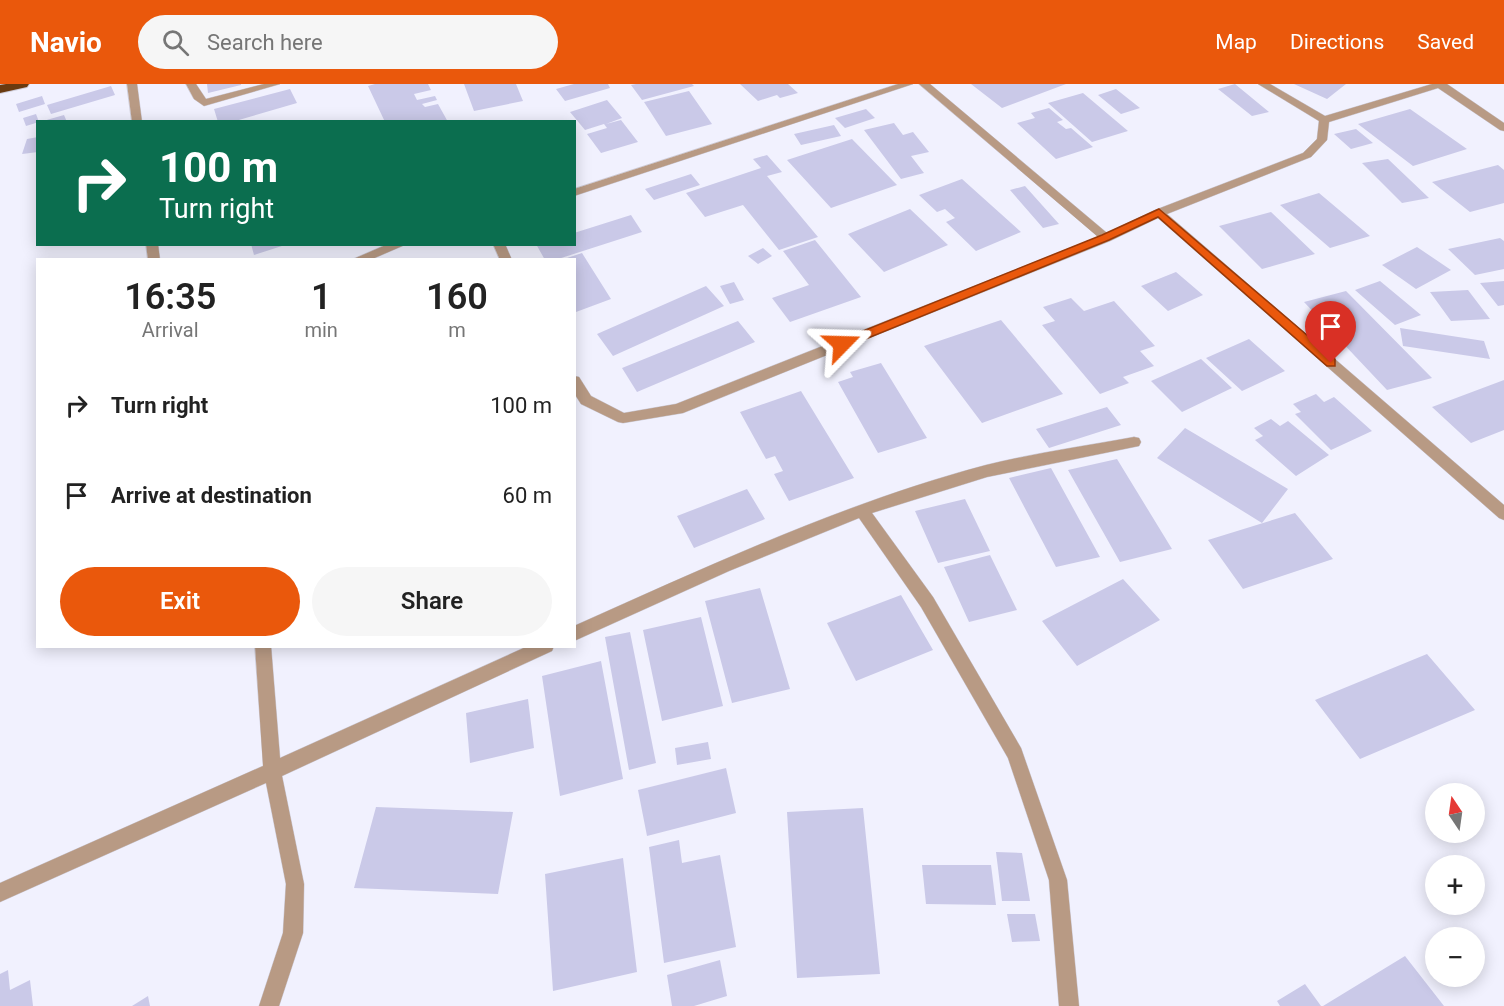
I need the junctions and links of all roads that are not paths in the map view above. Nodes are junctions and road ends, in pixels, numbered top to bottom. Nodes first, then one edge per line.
1 (23, 84) edge
2 (132, 84) edge
3 (191, 84) edge
4 (275, 84) edge
5 (908, 84) edge
6 (924, 84) edge
7 (1263, 84) edge
8 (1441, 84) edge
9 (0, 89) edge
10 (137, 120) edge
11 (1324, 120) junction
12 (1504, 128) edge
13 (576, 192) edge
14 (1159, 213) junction
15 (1106, 238) junction
16 (396, 246) edge
17 (362, 258) edge
18 (576, 384) edge
19 (1134, 442) dead end
20 (862, 510) junction
21 (1504, 514) edge
22 (576, 632) edge
23 (263, 648) edge
24 (542, 648) edge
25 (272, 771) junction
26 (0, 893) edge
27 (269, 1006) edge
28 (1069, 1006) edge

1 - 9 highway
2 - 10 street
3 - 4 street
5 - 13 street
6 - 15 street
7 - 11 street
8 - 11 street
8 - 12 street
11 - 14 street
14 - 15 street
14 - 21 street
15 - 18 street
16 - 17 street
19 - 20 street
20 - 22 street
20 - 28 street
23 - 25 street
24 - 25 street
25 - 26 street
25 - 27 street

